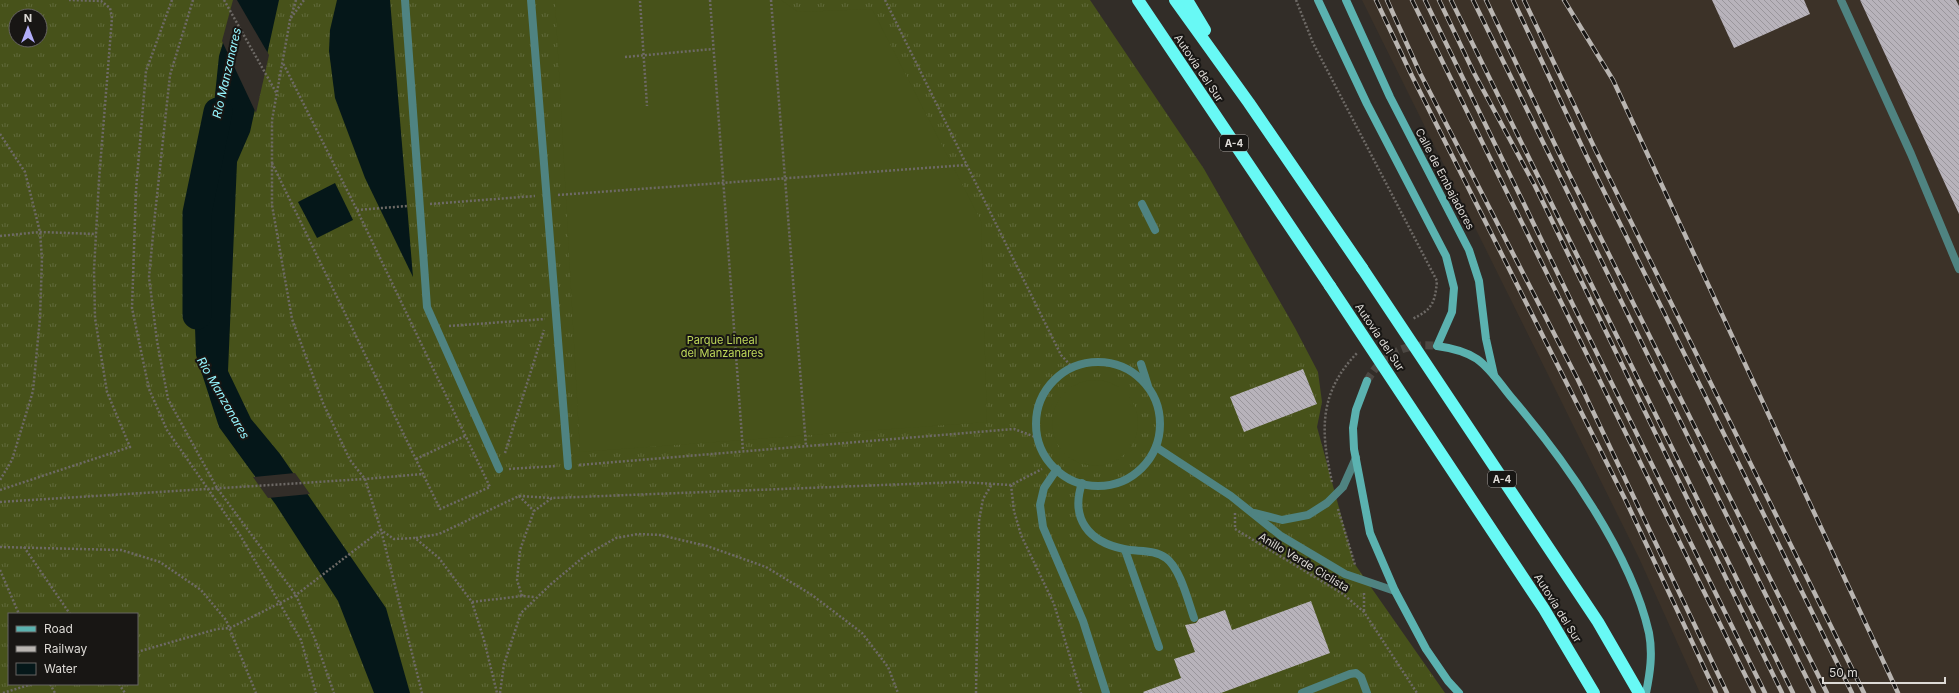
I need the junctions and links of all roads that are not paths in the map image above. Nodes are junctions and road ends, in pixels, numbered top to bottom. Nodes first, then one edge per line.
1 (405, 0) edge
2 (531, 0) edge
3 (1138, 0) edge
4 (1175, 0) edge
5 (1187, 0) edge
6 (1318, 0) edge
7 (1346, 0) edge
8 (1841, 0) edge
9 (1249, 104) junction
10 (1142, 204) dead end
11 (1155, 230) dead end
12 (1959, 269) edge
13 (1141, 364) dead end
14 (1494, 377) junction
15 (1367, 381) tunnel mouth
16 (1148, 387) junction
17 (1156, 447) junction
18 (1356, 458) junction
19 (568, 466) road end
20 (1054, 467) junction
21 (499, 469) road end
22 (1082, 484) junction
23 (1252, 513) junction
24 (1125, 550) junction
25 (1395, 591) junction
26 (1194, 618) dead end
27 (1159, 647) dead end
28 (1106, 693) edge
29 (1302, 693) edge
30 (1367, 693) edge
31 (1459, 693) edge
32 (1594, 693) edge
33 (1639, 693) edge
34 (1646, 693) edge

1 - 21 street
2 - 19 street
3 - 32 highway, Autovía del Sur / A-4, bridge
4 - 9 highway
5 - 9 highway
6 - 14 main road
7 - 14 main road, Calle de Embajadores
8 - 12 street
9 - 33 highway, Autovía del Sur / A-4, bridge
10 - 11 street
13 - 16 street
14 - 34 main road
15 - 18 main road
16 - 17 street
16 - 20 street
17 - 22 street
17 - 23 street
18 - 23 street
18 - 25 main road
20 - 22 street
20 - 28 street
22 - 24 street
23 - 25 street
24 - 26 street
24 - 27 street
25 - 31 main road
29 - 30 street

